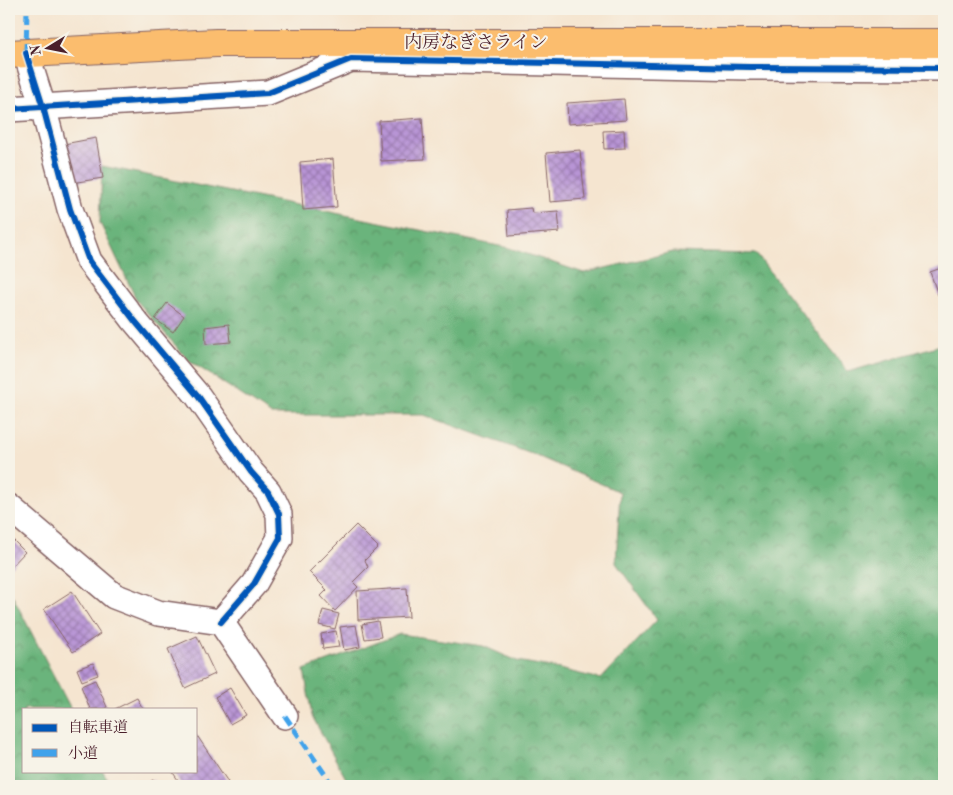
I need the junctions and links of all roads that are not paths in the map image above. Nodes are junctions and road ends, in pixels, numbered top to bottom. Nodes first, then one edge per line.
1 (944, 43) edge
2 (18, 54) edge
3 (944, 68) edge
4 (43, 107) junction
5 (9, 109) edge
6 (9, 507) edge
7 (220, 622) junction
8 (285, 716) dead end

1 - 2 highway, 内房なぎさライン
2 - 4 street
3 - 4 street
4 - 5 street
4 - 7 street
6 - 7 street
7 - 8 street

